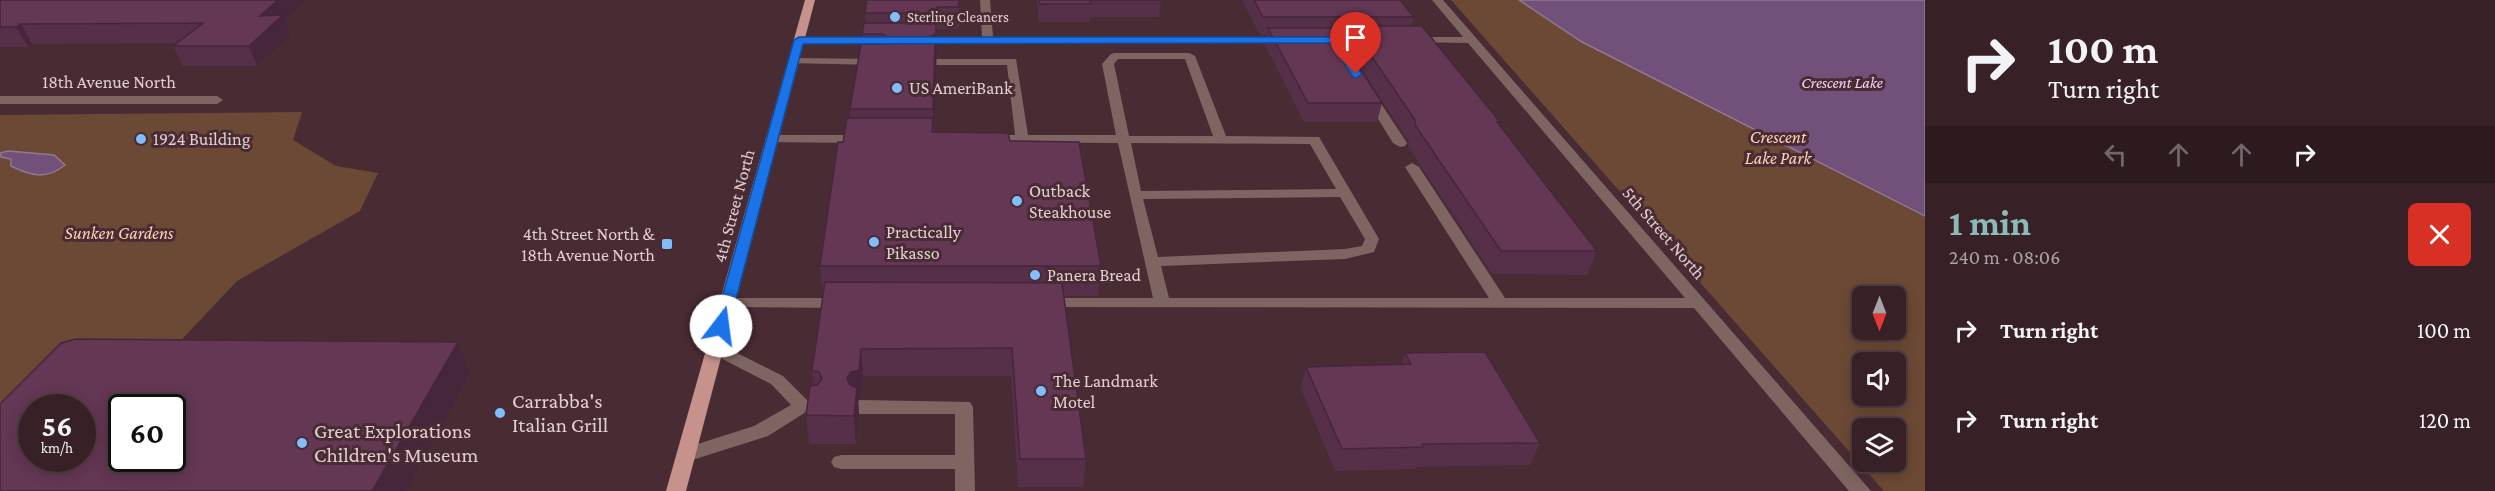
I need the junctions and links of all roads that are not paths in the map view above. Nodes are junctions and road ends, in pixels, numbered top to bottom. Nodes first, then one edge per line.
1 (810, 0) edge
2 (985, 0) edge
3 (1437, 0) edge
4 (799, 40) junction
5 (1298, 40) edge
6 (1403, 40) edge
7 (1471, 40) junction
8 (988, 41) junction
9 (792, 61) junction
10 (884, 62) edge
11 (936, 62) edge
12 (1364, 87) edge
13 (0, 100) edge
14 (217, 100) dead end
15 (772, 139) junction
16 (879, 139) edge
17 (974, 139) edge
18 (1022, 139) junction
19 (1125, 139) junction
20 (1221, 140) junction
21 (1400, 143) dead end
22 (1412, 167) dead end
23 (1346, 193) junction
24 (1135, 195) junction
25 (1152, 262) junction
26 (727, 303) junction
27 (856, 303) edge
28 (1033, 303) edge
29 (1162, 303) junction
30 (1500, 303) junction
31 (1699, 303) junction
32 (715, 348) junction
33 (860, 407) dead end
34 (686, 455) junction
35 (841, 462) dead end
36 (963, 462) junction
37 (676, 491) edge
38 (964, 491) edge
39 (1861, 491) edge

1 - 4 main road, 4th Street North
2 - 8 street
3 - 7 street, 5th Street North
4 - 8 street
4 - 9 main road, 4th Street North
5 - 8 street
6 - 7 street
7 - 31 street, 5th Street North
9 - 10 street
9 - 15 main road, 4th Street North
11 - 18 street
12 - 21 street
13 - 14 street, 18th Avenue North
15 - 16 street
15 - 26 main road, 4th Street North
17 - 18 street
18 - 19 street
19 - 20 street
19 - 20 street
19 - 24 street
20 - 23 street
22 - 30 street
23 - 24 street
23 - 25 street
24 - 25 street
25 - 29 street
26 - 27 street
26 - 32 main road, 4th Street North
28 - 29 street
29 - 30 street
30 - 31 street
31 - 39 street, 5th Street North
32 - 34 main road, 4th Street North
32 - 34 street
33 - 36 street
34 - 37 main road, 4th Street North
35 - 36 street
36 - 38 street

